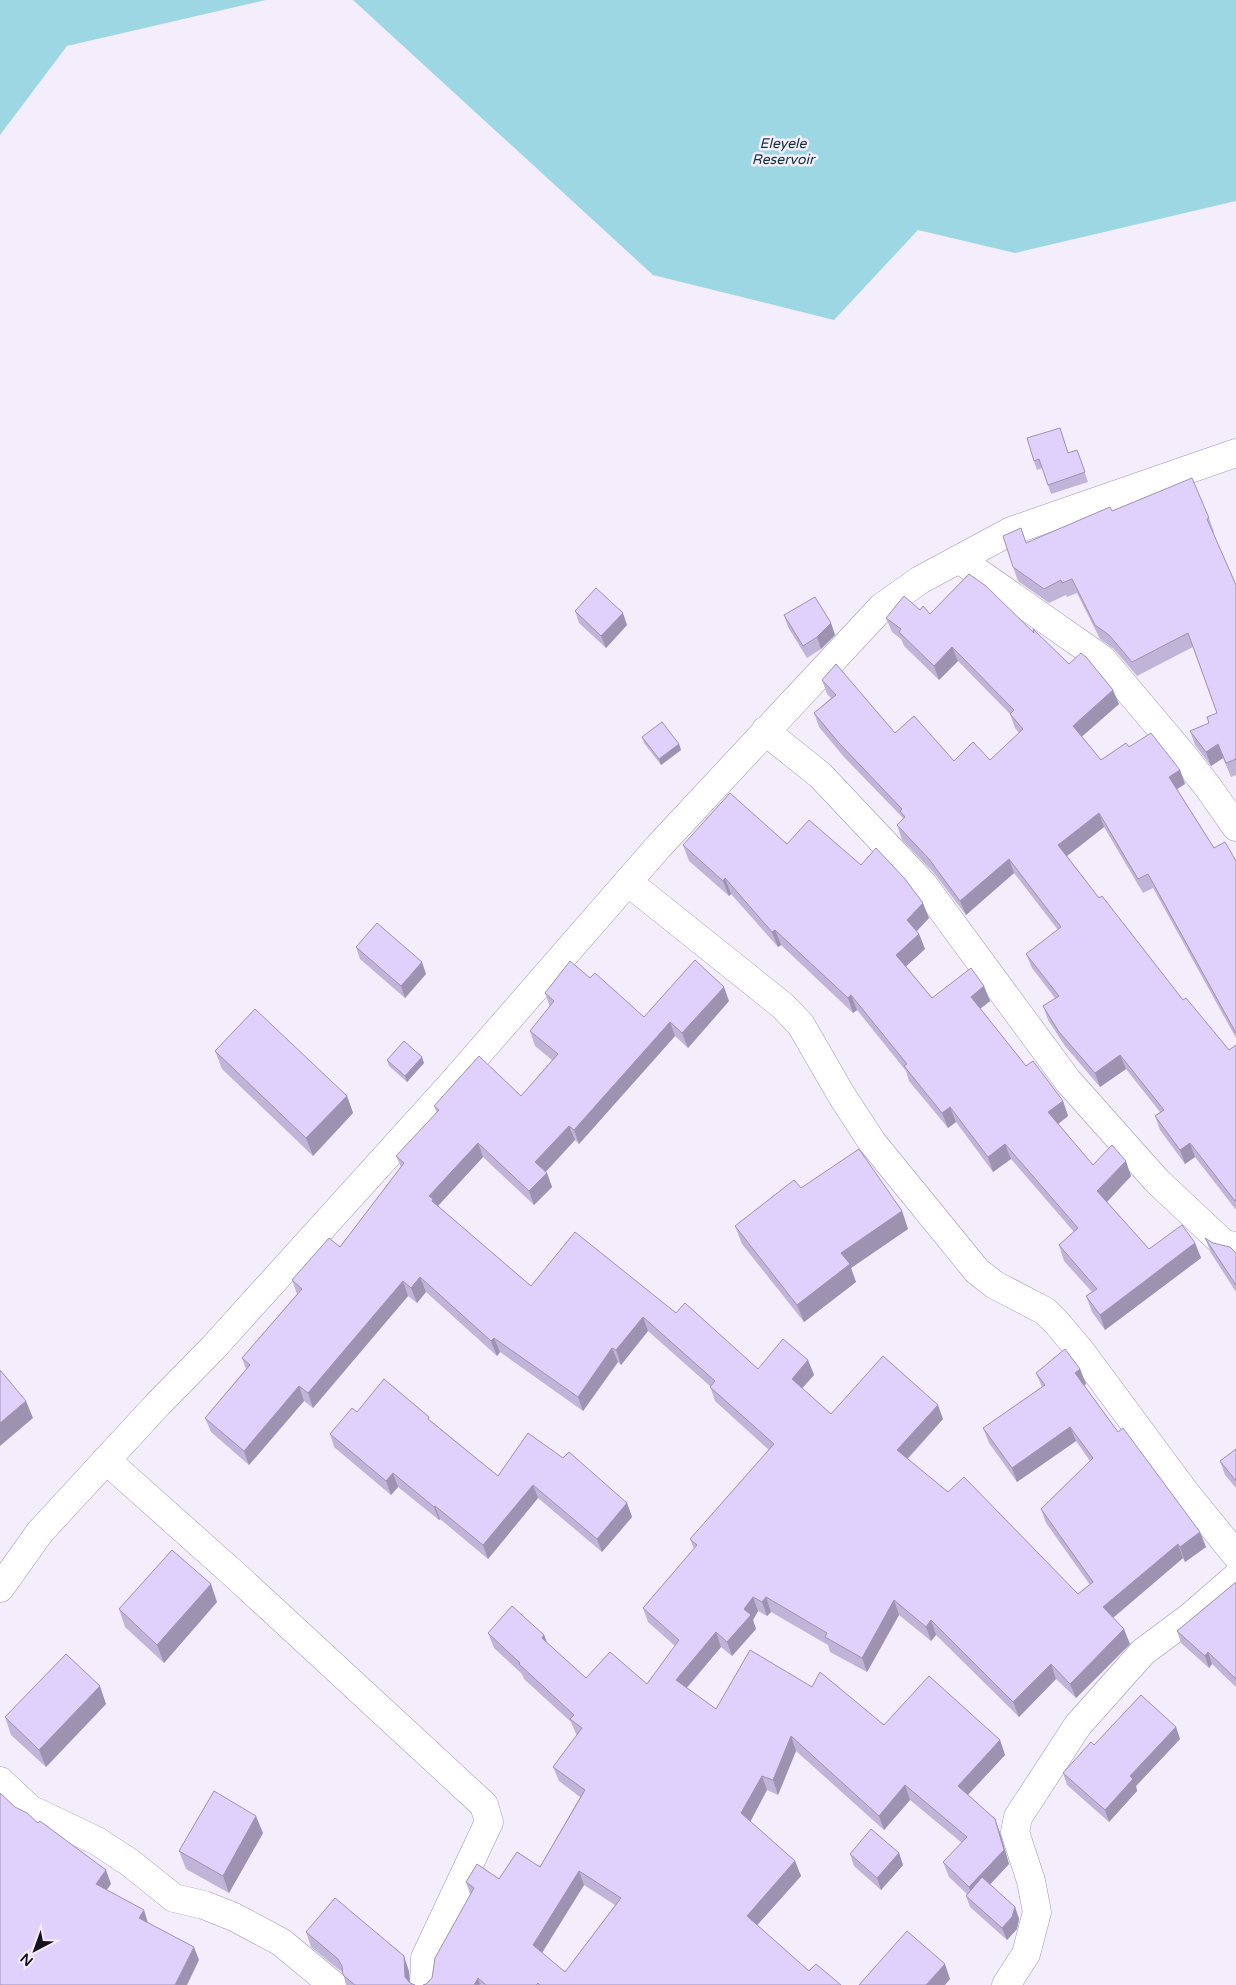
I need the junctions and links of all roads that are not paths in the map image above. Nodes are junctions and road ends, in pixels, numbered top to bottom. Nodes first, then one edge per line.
1 (1236, 453) edge
2 (959, 558) junction
3 (765, 731) junction
4 (1236, 827) edge
5 (628, 882) junction
6 (1236, 1247) edge
7 (106, 1460) junction
8 (1236, 1555) edge
9 (1236, 1577) edge
10 (0, 1588) edge
11 (0, 1781) edge
12 (333, 1985) edge
13 (424, 1985) edge
14 (1006, 1985) edge

1 - 2 street
2 - 3 street
2 - 4 street
3 - 5 street
3 - 6 street
5 - 7 street
5 - 8 street
7 - 10 street
7 - 13 street
9 - 14 street
11 - 12 street

